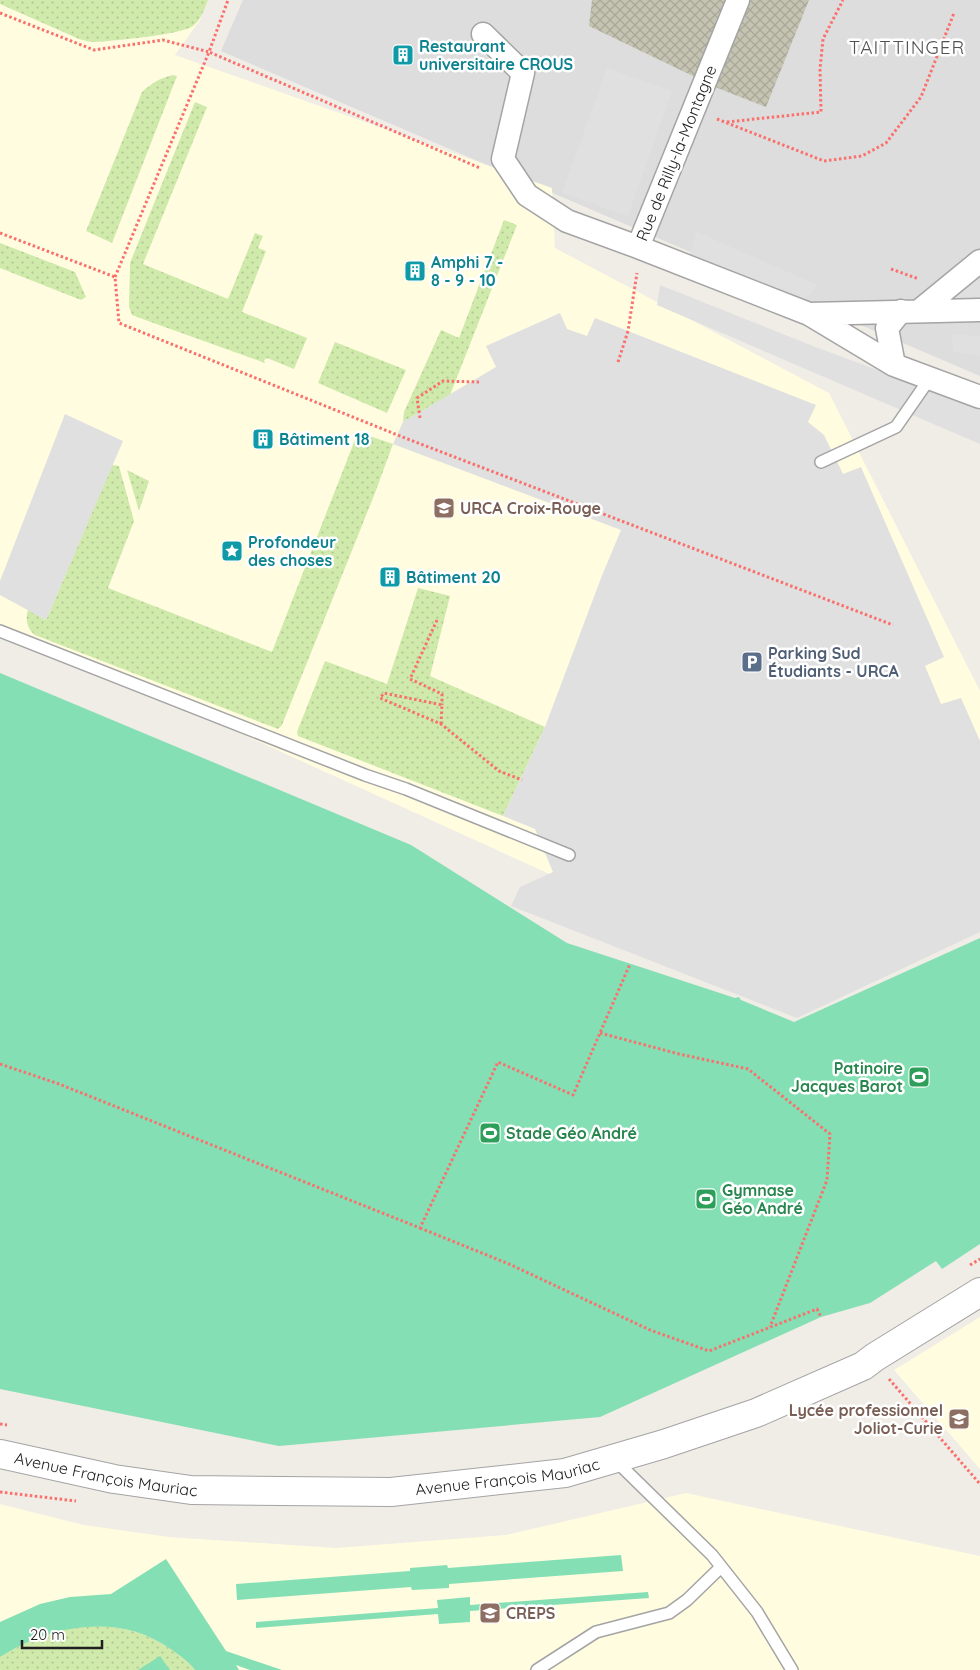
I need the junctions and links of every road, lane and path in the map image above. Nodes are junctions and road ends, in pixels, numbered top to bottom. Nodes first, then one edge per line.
1 (228, 0) edge
2 (738, 0) edge
3 (843, 0) edge
4 (0, 13) edge
5 (954, 13) dead end
6 (483, 34) dead end
7 (209, 52) junction
8 (693, 109) junction
9 (726, 122) junction
10 (485, 170) dead end
11 (0, 232) edge
12 (638, 247) junction
13 (980, 261) edge
14 (115, 278) junction
15 (980, 310) edge
16 (910, 311) junction
17 (809, 314) junction
18 (618, 362) dead end
19 (894, 365) junction
20 (930, 378) junction
21 (479, 382) dead end
22 (980, 397) edge
23 (420, 418) dead end
24 (821, 462) dead end
25 (437, 620) dead end
26 (893, 625) dead end
27 (0, 631) edge
28 (442, 706) junction
29 (441, 724) junction
30 (522, 780) dead end
31 (569, 855) dead end
32 (630, 964) dead end
33 (600, 1033) junction
34 (0, 1064) edge
35 (420, 1228) junction
36 (980, 1259) edge
37 (964, 1270) dead end
38 (980, 1292) edge
39 (821, 1317) dead end
40 (770, 1327) junction
41 (874, 1357) junction
42 (0, 1424) edge
43 (10, 1426) dead end
44 (0, 1454) edge
45 (614, 1458) junction
46 (980, 1484) edge
47 (0, 1492) edge
48 (74, 1500) dead end
49 (722, 1567) junction
50 (537, 1670) edge
51 (792, 1670) edge

1 - 7 path
2 - 8 street, Rue de Rilly-la-Montagne
3 - 9 path
4 - 7 path
5 - 9 path
6 - 12 street
7 - 10 path
7 - 14 path
8 - 9 path
8 - 12 street, Rue de Rilly-la-Montagne
11 - 14 path
12 - 17 street, Rue de Rilly-la-Montagne
12 - 18 path
13 - 16 street
14 - 26 path
15 - 16 street, Rue de Rilly-la-Montagne
16 - 17 street, Rue de Rilly-la-Montagne
16 - 19 street
17 - 19 street, Rue de Rilly-la-Montagne
19 - 20 street, Rue de Rilly-la-Montagne
20 - 22 street, Rue de Rilly-la-Montagne
20 - 24 lane
21 - 23 path
25 - 28 path
27 - 31 lane
28 - 29 path
28 - 29 path
29 - 30 path
32 - 33 path
33 - 35 path
33 - 40 path
34 - 35 path
35 - 40 path
36 - 37 path
38 - 41 street, Avenue François Mauriac
39 - 40 path
41 - 45 street, Avenue François Mauriac
41 - 46 path
42 - 43 path
44 - 45 street, Avenue François Mauriac
45 - 49 lane
47 - 48 path
49 - 50 lane
49 - 51 lane

